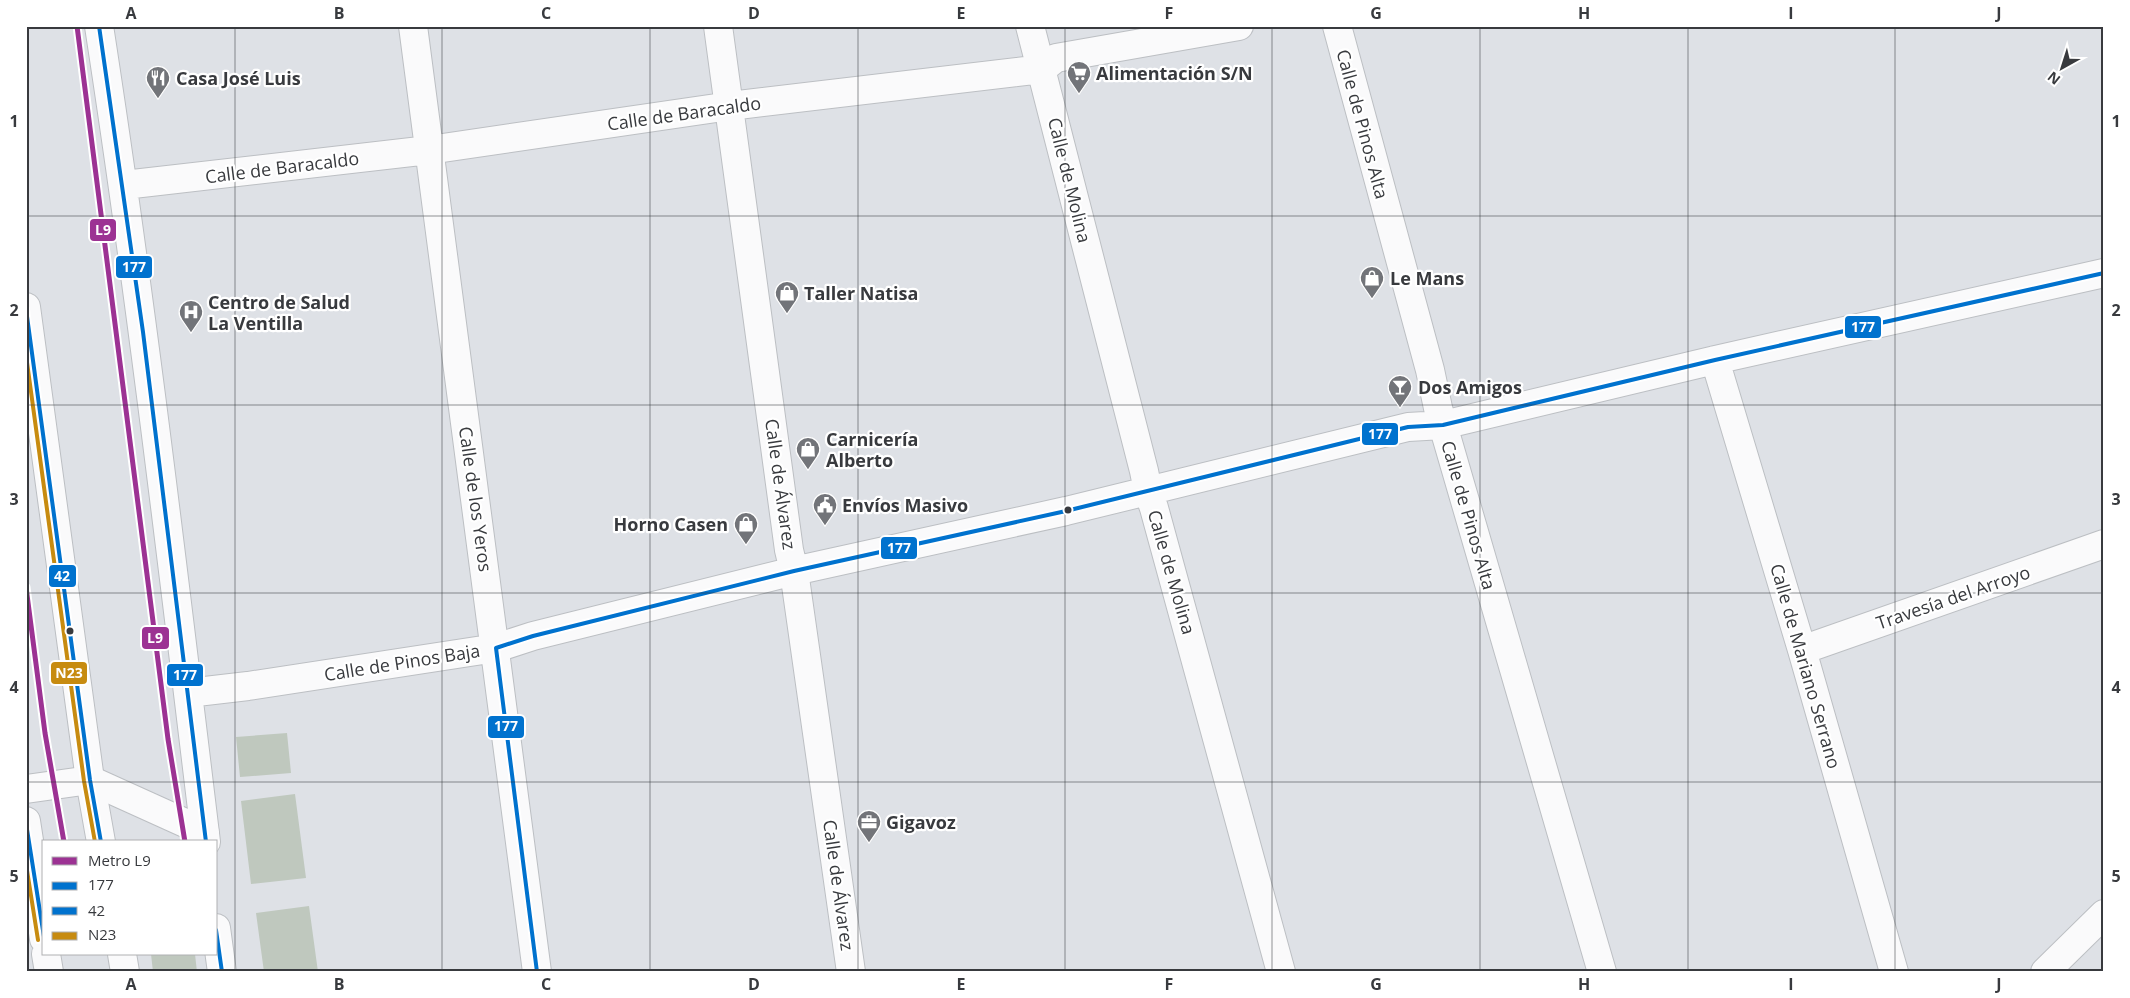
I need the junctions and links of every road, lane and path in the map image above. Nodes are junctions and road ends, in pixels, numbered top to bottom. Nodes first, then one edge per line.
1 (99, 26) edge
2 (413, 26) edge
3 (718, 26) edge
4 (1030, 26) edge
5 (1238, 26) edge
6 (1337, 26) edge
7 (1042, 69) junction
8 (730, 106) junction
9 (429, 150) junction
10 (124, 185) junction
11 (2104, 273) edge
12 (26, 306) edge
13 (1715, 360) junction
14 (1443, 425) junction
15 (1148, 491) junction
16 (2104, 544) edge
17 (794, 571) junction
18 (496, 648) junction
19 (1802, 650) junction
20 (188, 693) junction
21 (90, 780) junction
22 (26, 789) edge
23 (26, 821) edge
24 (205, 837) edge
25 (101, 840) edge
26 (2104, 914) edge
27 (42, 926) edge
28 (218, 943) edge
29 (46, 956) edge
30 (122, 956) edge
31 (2047, 971) edge
32 (49, 972) edge
33 (125, 972) edge
34 (222, 972) edge
35 (537, 972) edge
36 (851, 972) edge
37 (1282, 972) edge
38 (1602, 972) edge
39 (1894, 972) edge

1 - 10 street
2 - 9 street, Calle de los Yeros
3 - 8 street, Calle de Álvarez
4 - 7 street, Calle de Molina
5 - 7 street, Calle de Baracaldo
6 - 14 street, Calle de Pinos Alta
7 - 8 street, Calle de Baracaldo
7 - 15 street, Calle de Molina
8 - 9 street, Calle de Baracaldo
8 - 17 street, Calle de Álvarez
9 - 10 street, Calle de Baracaldo
9 - 18 street, Calle de los Yeros
10 - 20 street
11 - 13 street, Calle de Pinos Baja
12 - 21 street
13 - 14 street, Calle de Pinos Baja
13 - 19 street, Calle de Mariano Serrano
14 - 15 street, Calle de Pinos Baja
14 - 38 street, Calle de Pinos Alta
15 - 17 street, Calle de Pinos Baja
15 - 37 street, Calle de Molina
16 - 19 street, Travesía del Arroyo
17 - 18 street, Calle de Pinos Baja
17 - 36 street, Calle de Álvarez
18 - 20 street, Calle de Pinos Baja
18 - 35 street, Calle de los Yeros
19 - 39 street, Calle de Mariano Serrano
20 - 24 street
21 - 22 street
21 - 24 street
21 - 25 street
23 - 27 street
26 - 31 street
28 - 34 street
29 - 32 street
30 - 33 street

